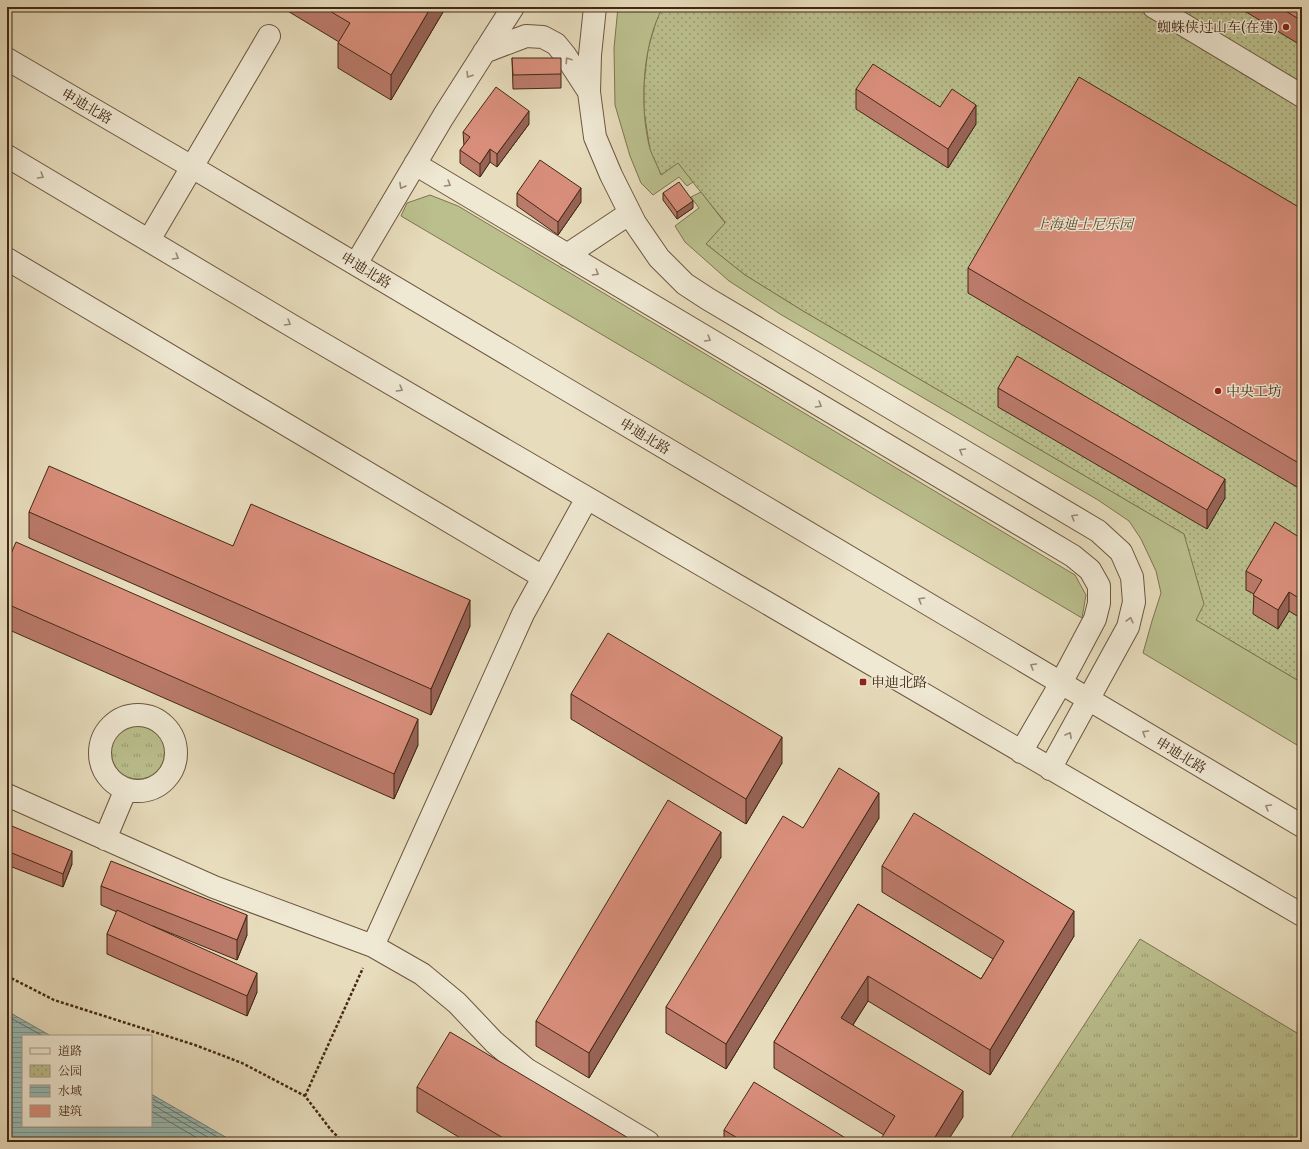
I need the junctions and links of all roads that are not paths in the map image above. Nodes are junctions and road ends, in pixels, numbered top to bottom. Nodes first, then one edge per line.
1 (513, 7) edge
2 (595, 7) edge
3 (1154, 7) edge
4 (269, 36) dead end
5 (484, 52) junction
6 (7, 59) edge
7 (589, 92) junction
8 (1302, 96) edge
9 (7, 156) edge
10 (415, 164) junction
11 (192, 166) junction
12 (630, 213) junction
13 (149, 240) junction
14 (567, 255) junction
15 (7, 259) edge
16 (356, 264) junction
17 (587, 498) junction
18 (543, 577) junction
19 (1061, 683) junction
20 (1088, 699) junction
21 (1021, 752) junction
22 (1050, 769) junction
23 (126, 789) dead end
24 (7, 795) edge
25 (1302, 826) edge
26 (105, 839) junction
27 (1302, 915) edge
28 (373, 946) junction
29 (648, 1142) edge

1 - 5 street
2 - 7 street
3 - 8 street
4 - 11 street
7 -> 5 street
5 -> 10 street
6 - 11 street, 申迪北路
7 - 12 street
9 -> 13 street
10 -> 14 street
10 -> 16 street
11 - 13 street
11 - 16 street, 申迪北路
12 - 14 street
20 -> 12 street
13 -> 17 street
14 -> 19 street
15 - 18 street
19 -> 16 street, 申迪北路
17 - 18 street
17 - 21 street
18 - 28 street
19 - 20 street, 申迪北路
19 - 21 street
22 -> 20 street
25 -> 20 street, 申迪北路
21 - 22 street
22 - 27 street
23 - 26 street
24 - 26 street
26 - 28 street
28 - 29 street

